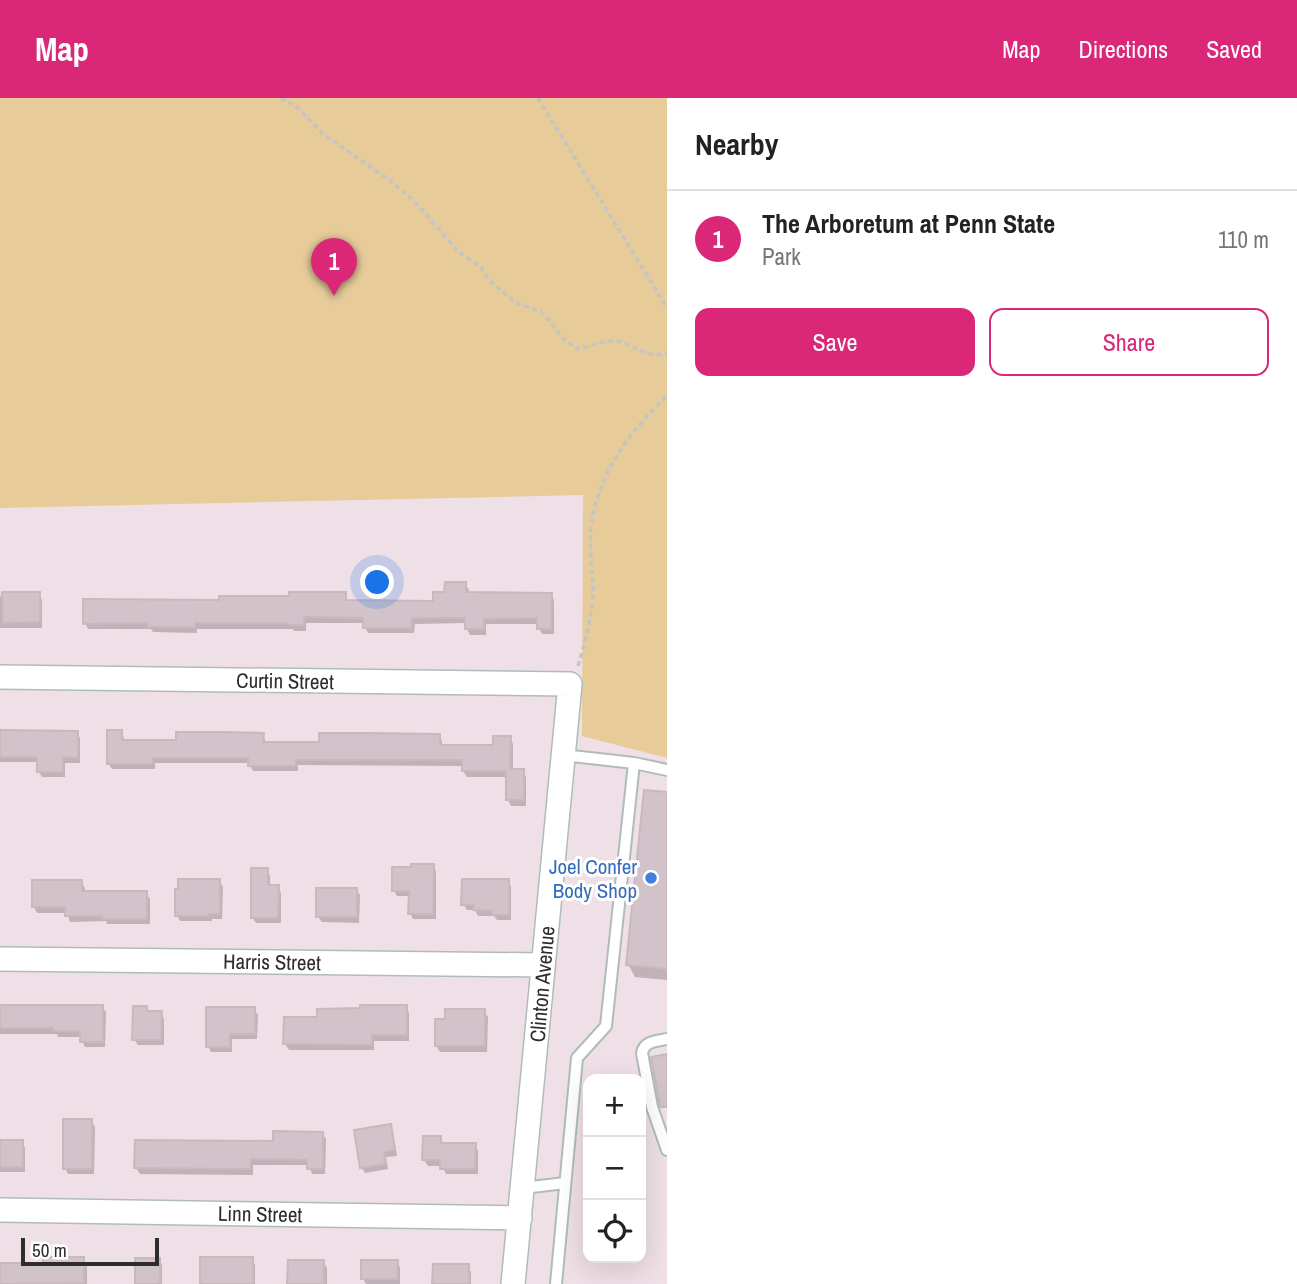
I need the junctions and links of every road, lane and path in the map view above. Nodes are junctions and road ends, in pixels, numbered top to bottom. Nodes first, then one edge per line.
1 (281, 98) edge
2 (538, 98) edge
3 (667, 308) edge
4 (667, 353) edge
5 (667, 396) edge
6 (0, 677) edge
7 (570, 684) junction
8 (562, 755) junction
9 (634, 763) junction
10 (667, 770) edge
11 (0, 958) edge
12 (543, 965) junction
13 (667, 1039) edge
14 (667, 1150) edge
15 (565, 1183) junction
16 (523, 1188) junction
17 (0, 1210) edge
18 (520, 1218) junction
19 (513, 1284) edge
20 (556, 1284) edge

1 - 4 path
2 - 3 path
5 - 7 path
6 - 7 street, Curtin Street
7 - 8 street, Clinton Avenue
8 - 9 lane
8 - 12 street, Clinton Avenue
9 - 10 lane
9 - 15 lane
11 - 12 street, Harris Street
12 - 16 street, Clinton Avenue
13 - 14 lane
15 - 16 lane
15 - 20 lane
16 - 18 street, Clinton Avenue
17 - 18 street, Linn Street
18 - 19 street, Clinton Avenue

